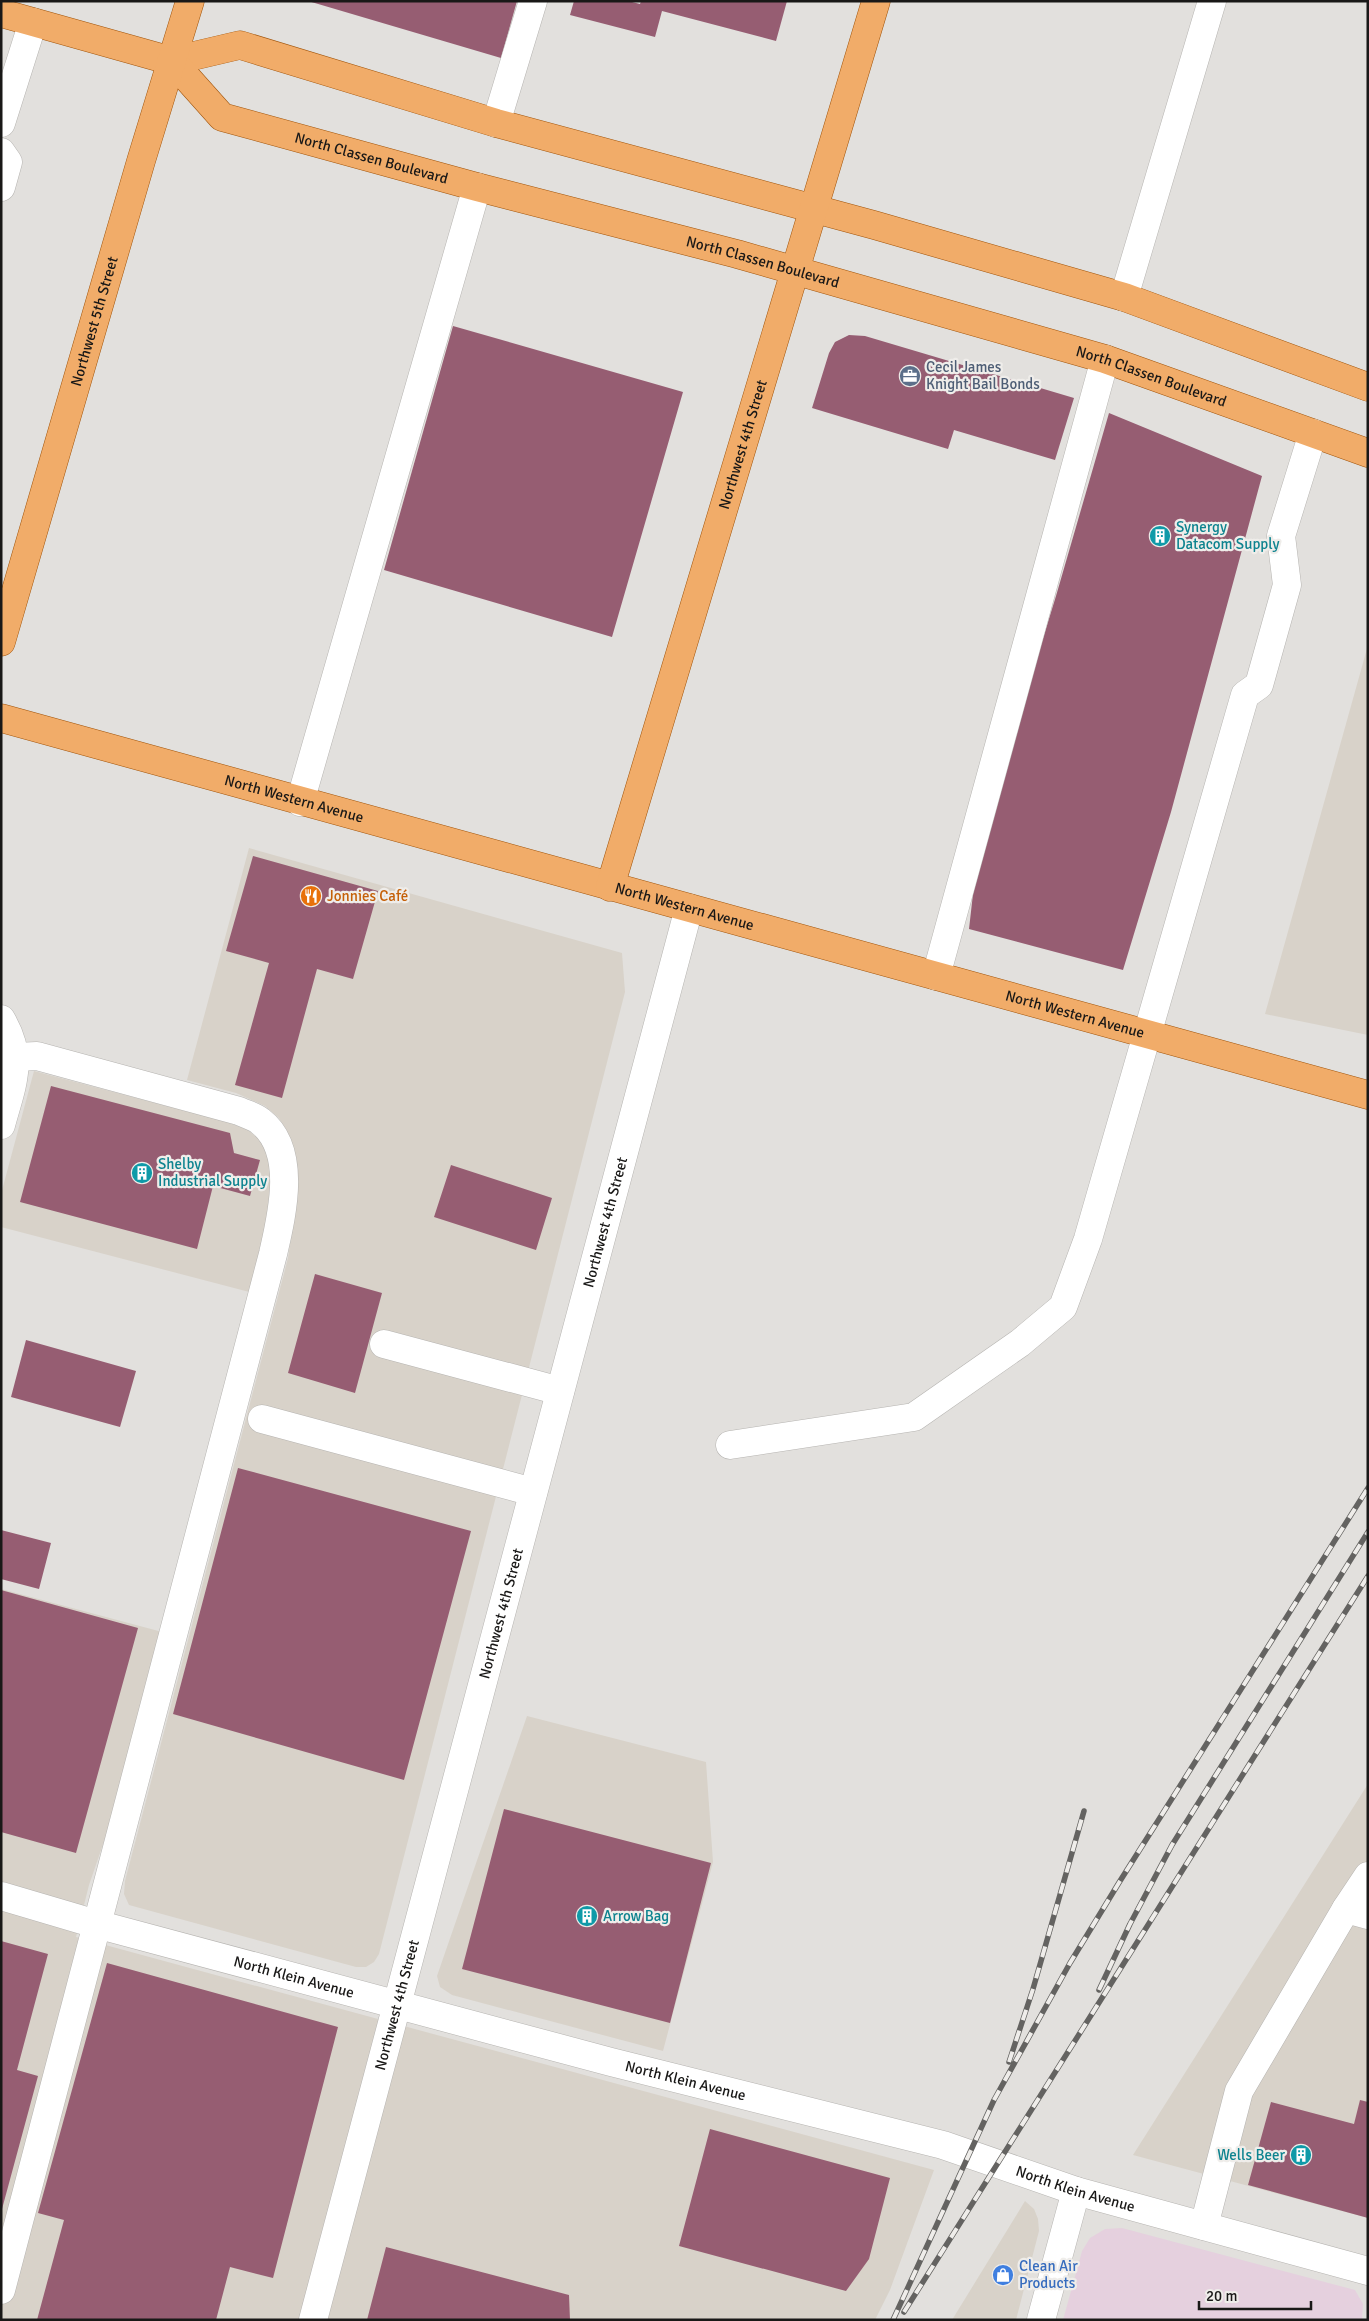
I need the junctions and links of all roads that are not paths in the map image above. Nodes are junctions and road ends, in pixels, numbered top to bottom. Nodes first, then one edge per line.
1 (190, 1) edge
2 (533, 1) edge
3 (876, 1) edge
4 (1212, 1) edge
5 (1, 13) edge
6 (33, 22) junction
7 (172, 61) junction
8 (1, 123) edge
9 (496, 123) junction
10 (1, 152) edge
11 (1, 187) edge
12 (476, 187) junction
13 (813, 209) junction
14 (795, 271) junction
15 (1124, 297) junction
16 (1105, 359) junction
17 (1368, 386) edge
18 (1313, 433) junction
19 (1368, 452) edge
20 (1, 642) edge
21 (1, 718) edge
22 (300, 802) junction
23 (610, 887) junction
24 (689, 908) junction
25 (936, 976) junction
26 (1, 1020) edge
27 (1146, 1034) junction
28 (15, 1066) junction
29 (1368, 1095) edge
30 (1, 1125) edge
31 (384, 1344) dead end
32 (560, 1391) junction
33 (262, 1419) dead end
34 (730, 1445) dead end
35 (533, 1492) junction
36 (1368, 1876) edge
37 (1, 1896) edge
38 (1357, 1912) edge
39 (96, 1924) junction
40 (396, 2005) junction
41 (1076, 2191) junction
42 (1204, 2226) junction
43 (1368, 2271) edge
44 (1, 2290) edge
45 (313, 2320) edge
46 (1041, 2320) edge

1 - 7 main road, Northwest 5th Street
2 - 9 street
3 - 13 main road, Northwest 4th Street
4 - 15 street
5 - 6 main road
6 - 7 main road
6 - 8 street
7 - 9 main road
7 - 12 main road, North Classen Boulevard
7 - 20 main road, Northwest 5th Street
9 - 13 main road
10 - 11 street
12 - 14 main road, North Classen Boulevard
12 - 22 street
13 - 14 main road, Northwest 4th Street
13 - 15 main road
14 - 16 main road, North Classen Boulevard
14 - 23 main road, Northwest 4th Street
15 - 17 main road
16 - 18 main road, North Classen Boulevard
16 - 25 street
18 - 19 main road, North Classen Boulevard
18 - 27 street
21 - 22 main road, North Western Avenue
22 - 23 main road, North Western Avenue
23 - 24 main road, North Western Avenue
24 - 25 main road, North Western Avenue
24 - 32 street, Northwest 4th Street
25 - 27 main road, North Western Avenue
26 - 28 street
27 - 29 main road, North Western Avenue
27 - 34 street
28 - 30 street
28 - 39 street
31 - 32 street
32 - 35 street, Northwest 4th Street
33 - 35 street
35 - 40 street, Northwest 4th Street
36 - 38 street
37 - 39 street, North Klein Avenue
38 - 42 street
39 - 40 street, North Klein Avenue
39 - 44 street
40 - 41 street, North Klein Avenue
40 - 45 street, Northwest 4th Street
41 - 42 street, North Klein Avenue
41 - 46 street
42 - 43 street, North Klein Avenue

